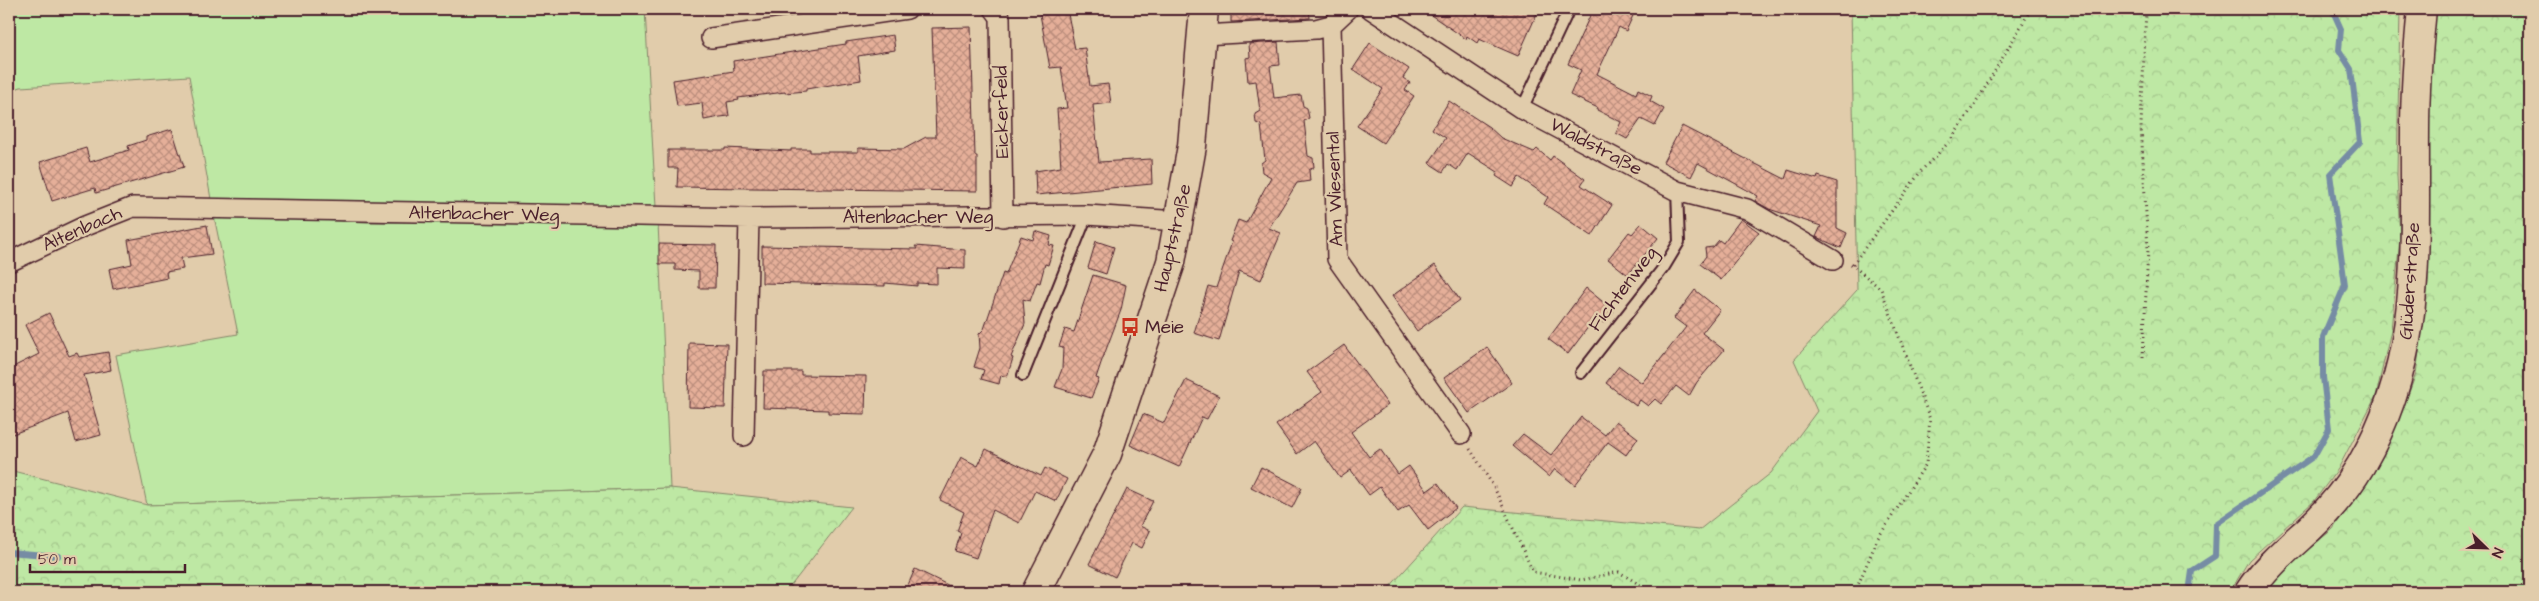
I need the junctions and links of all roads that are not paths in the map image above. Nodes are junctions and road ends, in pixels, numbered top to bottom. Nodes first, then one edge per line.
1 (907, 9) edge
2 (994, 9) edge
3 (1348, 9) edge
4 (1371, 9) edge
5 (1569, 9) edge
6 (2422, 9) edge
7 (1203, 22) edge
8 (1331, 25) junction
9 (711, 38) dead end
10 (1522, 109) junction
11 (1677, 191) junction
12 (218, 210) joint
13 (1087, 215) junction
14 (1003, 217) junction
15 (749, 218) junction
16 (1179, 221) junction
17 (1833, 260) road end
18 (9, 262) edge
19 (1581, 373) dead end
20 (1023, 375) dead end
21 (1461, 434) road end
22 (744, 436) dead end
23 (1036, 592) edge
24 (2249, 592) edge

1 - 9 street
2 - 14 street, Eickerfeld
3 - 8 street
4 - 10 street, Waldstraße
5 - 10 lane
6 - 24 main road, Glüderstraße
7 - 8 street
7 - 16 main road, Hauptstraße
8 - 21 street, Am Wiesental
10 - 11 street, Waldstraße
11 - 17 street, Waldstraße
11 - 19 lane, Fichtenweg
12 - 15 street, Altenbacher Weg
12 - 18 street, Altenbach
13 - 14 street, Altenbacher Weg
13 - 16 street, Altenbacher Weg
13 - 20 lane
14 - 15 street, Altenbacher Weg
15 - 22 street
16 - 23 main road, Hauptstraße

